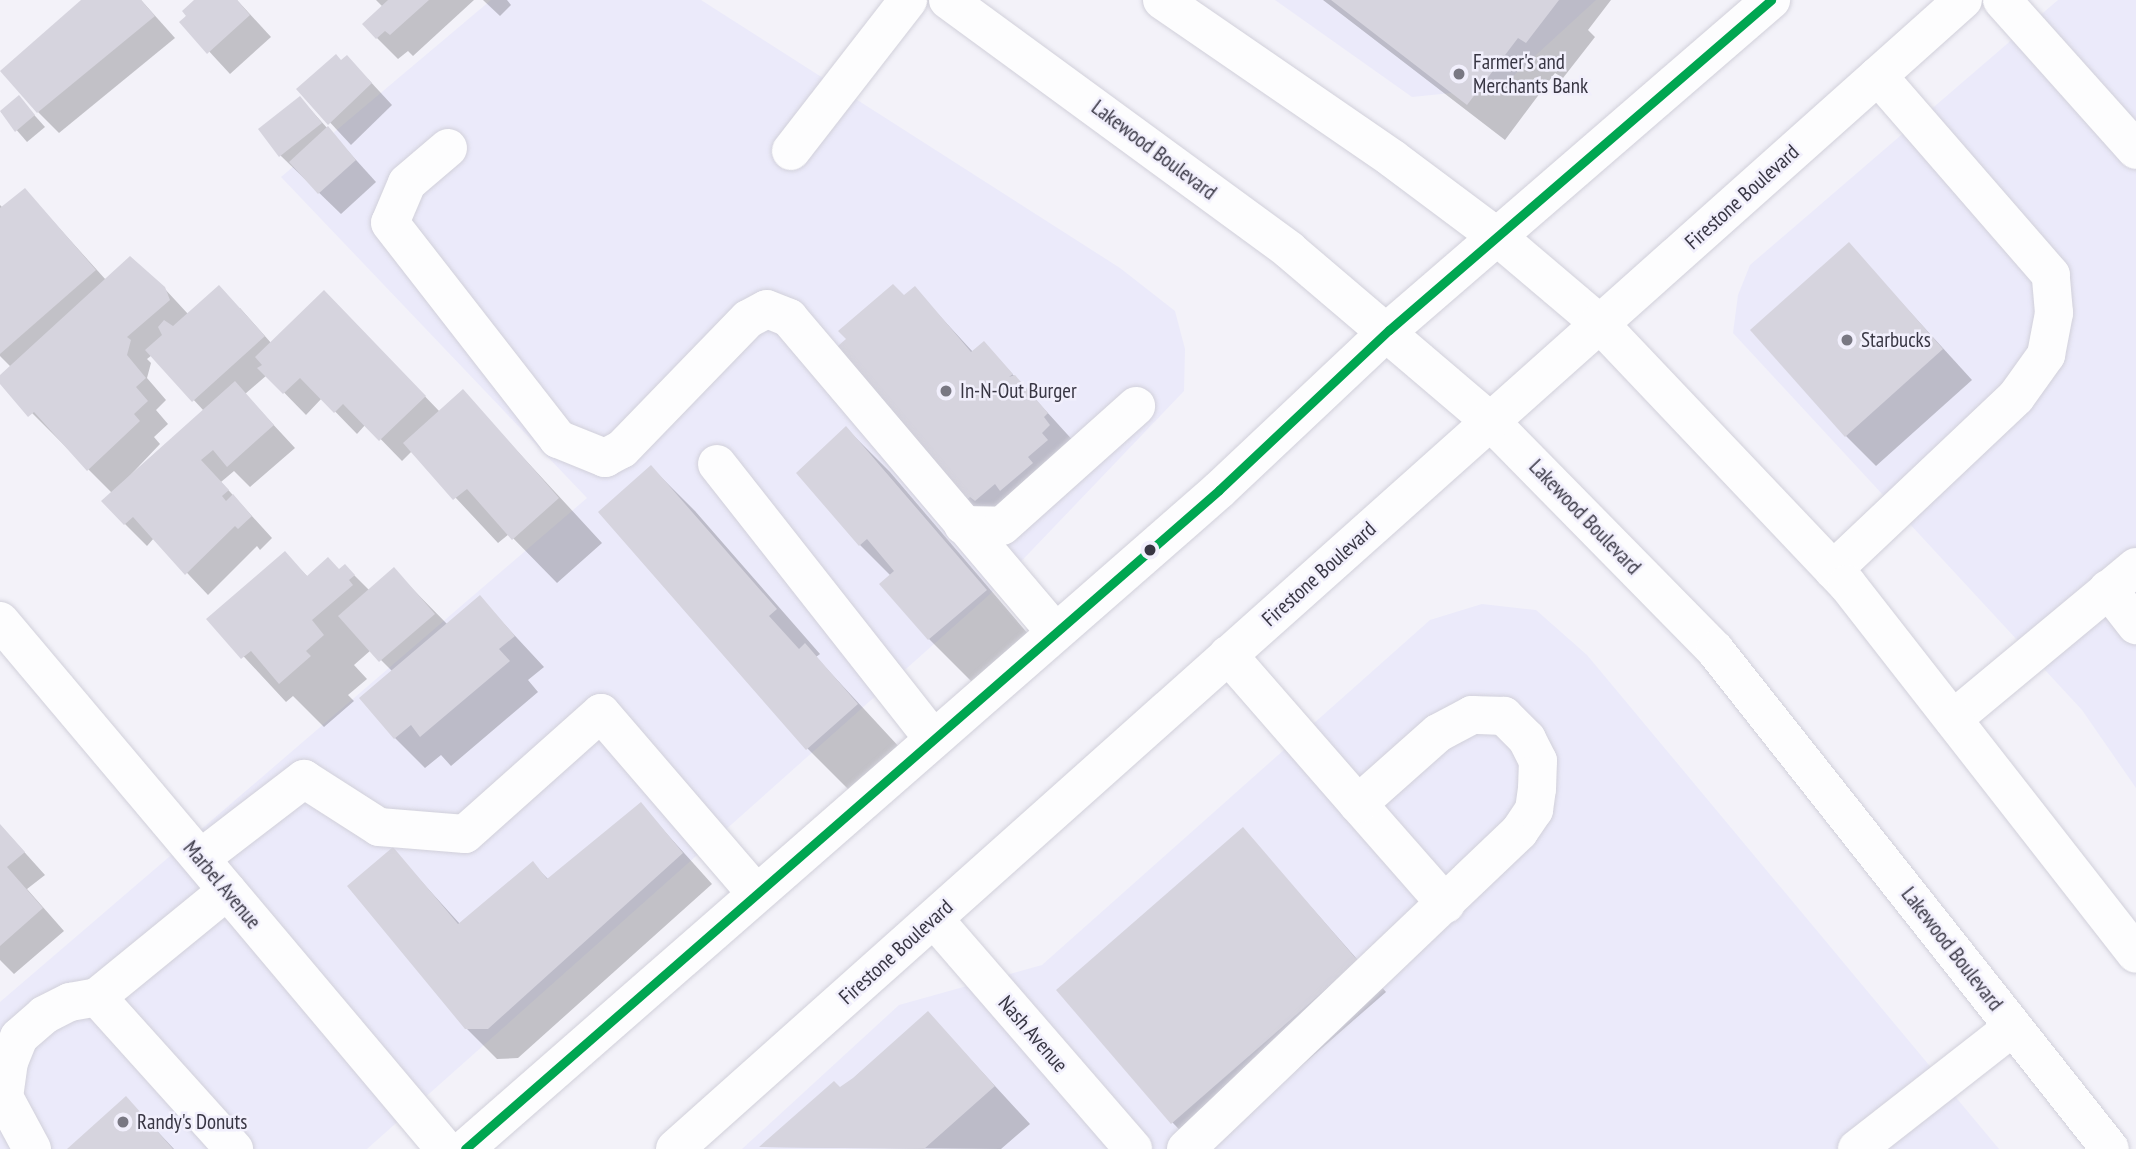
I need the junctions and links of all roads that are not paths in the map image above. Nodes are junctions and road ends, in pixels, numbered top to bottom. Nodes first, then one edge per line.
1 (908, 0) edge
2 (948, 0) edge
3 (1162, 0) edge
4 (1771, 0) edge
5 (1963, 0) edge
6 (2002, 0) edge
7 (1878, 76) junction
8 (2133, 140) edge
9 (448, 148) dead end
10 (791, 151) dead end
11 (1500, 239) junction
12 (1599, 323) junction
13 (1389, 330) junction
14 (1136, 406) dead end
15 (1490, 421) junction
16 (717, 464) dead end
17 (963, 525) junction
18 (1833, 569) junction
19 (2122, 578) edge
20 (0, 621) edge
21 (2136, 625) edge
22 (1055, 632) junction
23 (1228, 655) junction
24 (1953, 719) junction
25 (933, 738) junction
26 (1358, 804) junction
27 (201, 859) junction
28 (227, 891) junction
29 (756, 893) junction
30 (1446, 904) junction
31 (934, 919) junction
32 (2136, 954) edge
33 (97, 997) junction
34 (2013, 1027) junction
35 (32, 1149) edge
36 (234, 1149) edge
37 (445, 1149) edge
38 (465, 1149) edge
39 (675, 1149) edge
40 (1133, 1149) edge
41 (1186, 1149) edge
42 (1857, 1149) edge
43 (2110, 1149) edge

1 - 10 main road
2 - 13 main road, Lakewood Boulevard
3 - 11 main road
4 - 11 main road
5 - 7 main road, Firestone Boulevard
6 - 8 main road
7 - 12 main road, Firestone Boulevard
7 - 18 main road
9 - 17 main road
11 - 12 main road
11 - 13 main road
12 - 15 main road, Firestone Boulevard
12 - 18 main road
13 - 15 main road, Lakewood Boulevard
13 - 22 main road
14 - 17 main road
15 - 23 main road, Firestone Boulevard
15 - 34 main road, Lakewood Boulevard
16 - 25 main road
17 - 22 main road
18 - 24 main road
19 - 21 main road
19 - 24 main road
20 - 27 main road, Marbel Avenue
22 - 25 main road
23 - 26 main road
23 - 31 main road, Firestone Boulevard
24 - 32 main road
25 - 29 main road
26 - 30 main road
26 - 30 main road
27 - 28 main road, Marbel Avenue
27 - 29 main road
28 - 33 main road
28 - 37 main road, Marbel Avenue
29 - 38 main road
30 - 41 main road
31 - 39 main road, Firestone Boulevard
31 - 40 main road, Nash Avenue
33 - 35 main road
33 - 36 main road
34 - 42 main road
34 - 43 main road, Lakewood Boulevard

